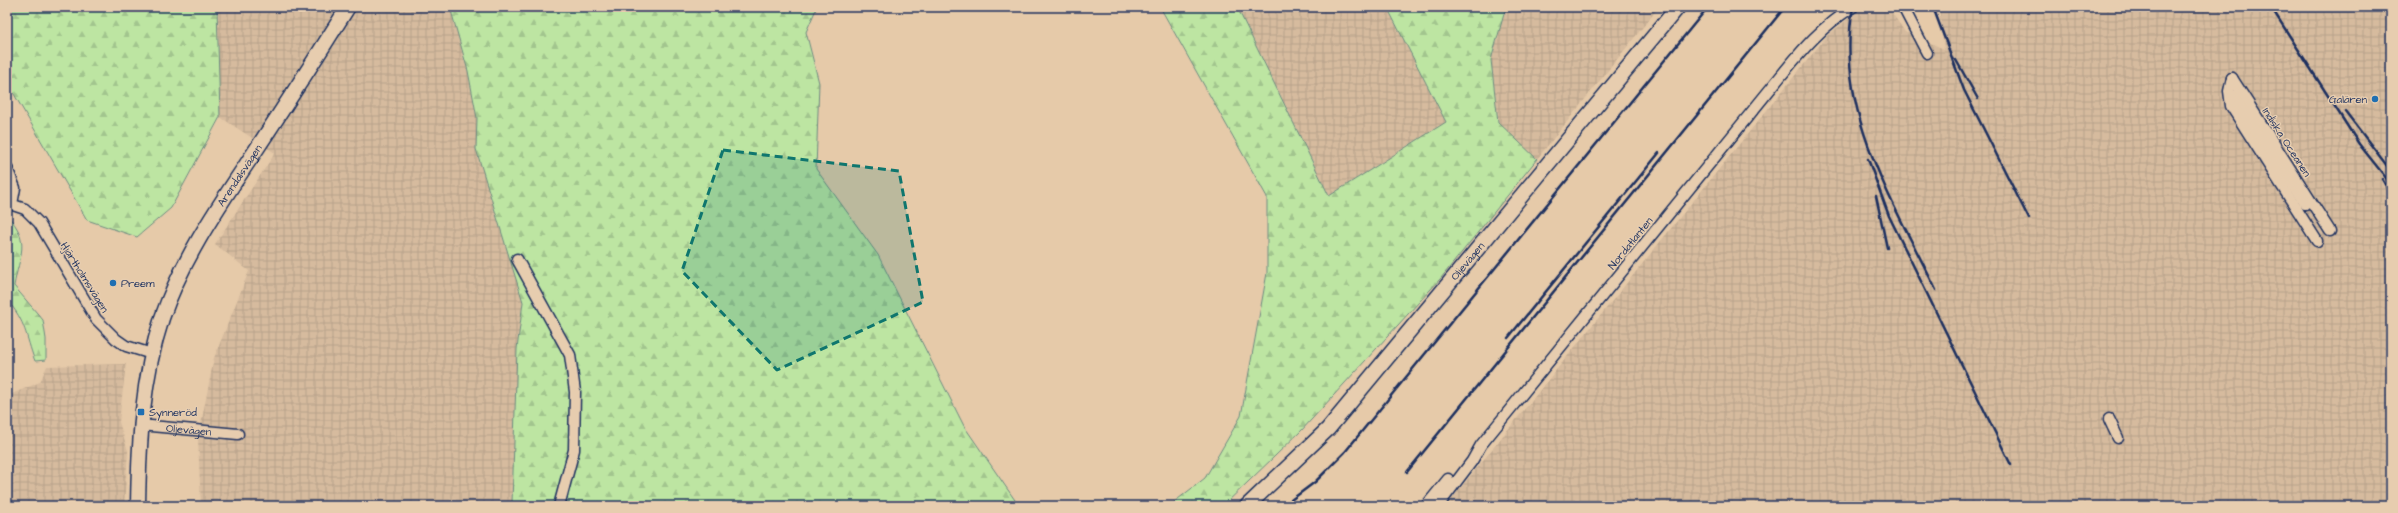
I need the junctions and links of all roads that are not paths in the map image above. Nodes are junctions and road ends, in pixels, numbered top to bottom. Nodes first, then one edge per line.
1 (348, 7) edge
2 (1678, 7) edge
3 (1853, 7) edge
4 (1903, 7) edge
5 (1927, 53) dead end
6 (2229, 91) dead end
7 (7, 168) edge
8 (9, 203) edge
9 (2324, 235) dead end
10 (517, 259) dead end
11 (152, 354) junction
12 (2109, 419) dead end
13 (140, 426) junction
14 (238, 434) dead end
15 (2118, 438) dead end
16 (1482, 445) junction
17 (138, 506) edge
18 (560, 506) edge
19 (1247, 506) edge
20 (1426, 506) edge
21 (1438, 506) edge

1 - 11 street, Arendalsvägen
2 - 19 street, Oljevägen
3 - 16 street, Nordatlanten
4 - 5 street
6 - 9 street, Indiska Oceanen
7 - 8 street
8 - 11 street, Hjärtholmsvägen
10 - 18 street
11 - 13 street
12 - 15 street
13 - 14 street, Oljevägen
13 - 17 street
16 - 20 street
16 - 21 street, Nordatlanten

